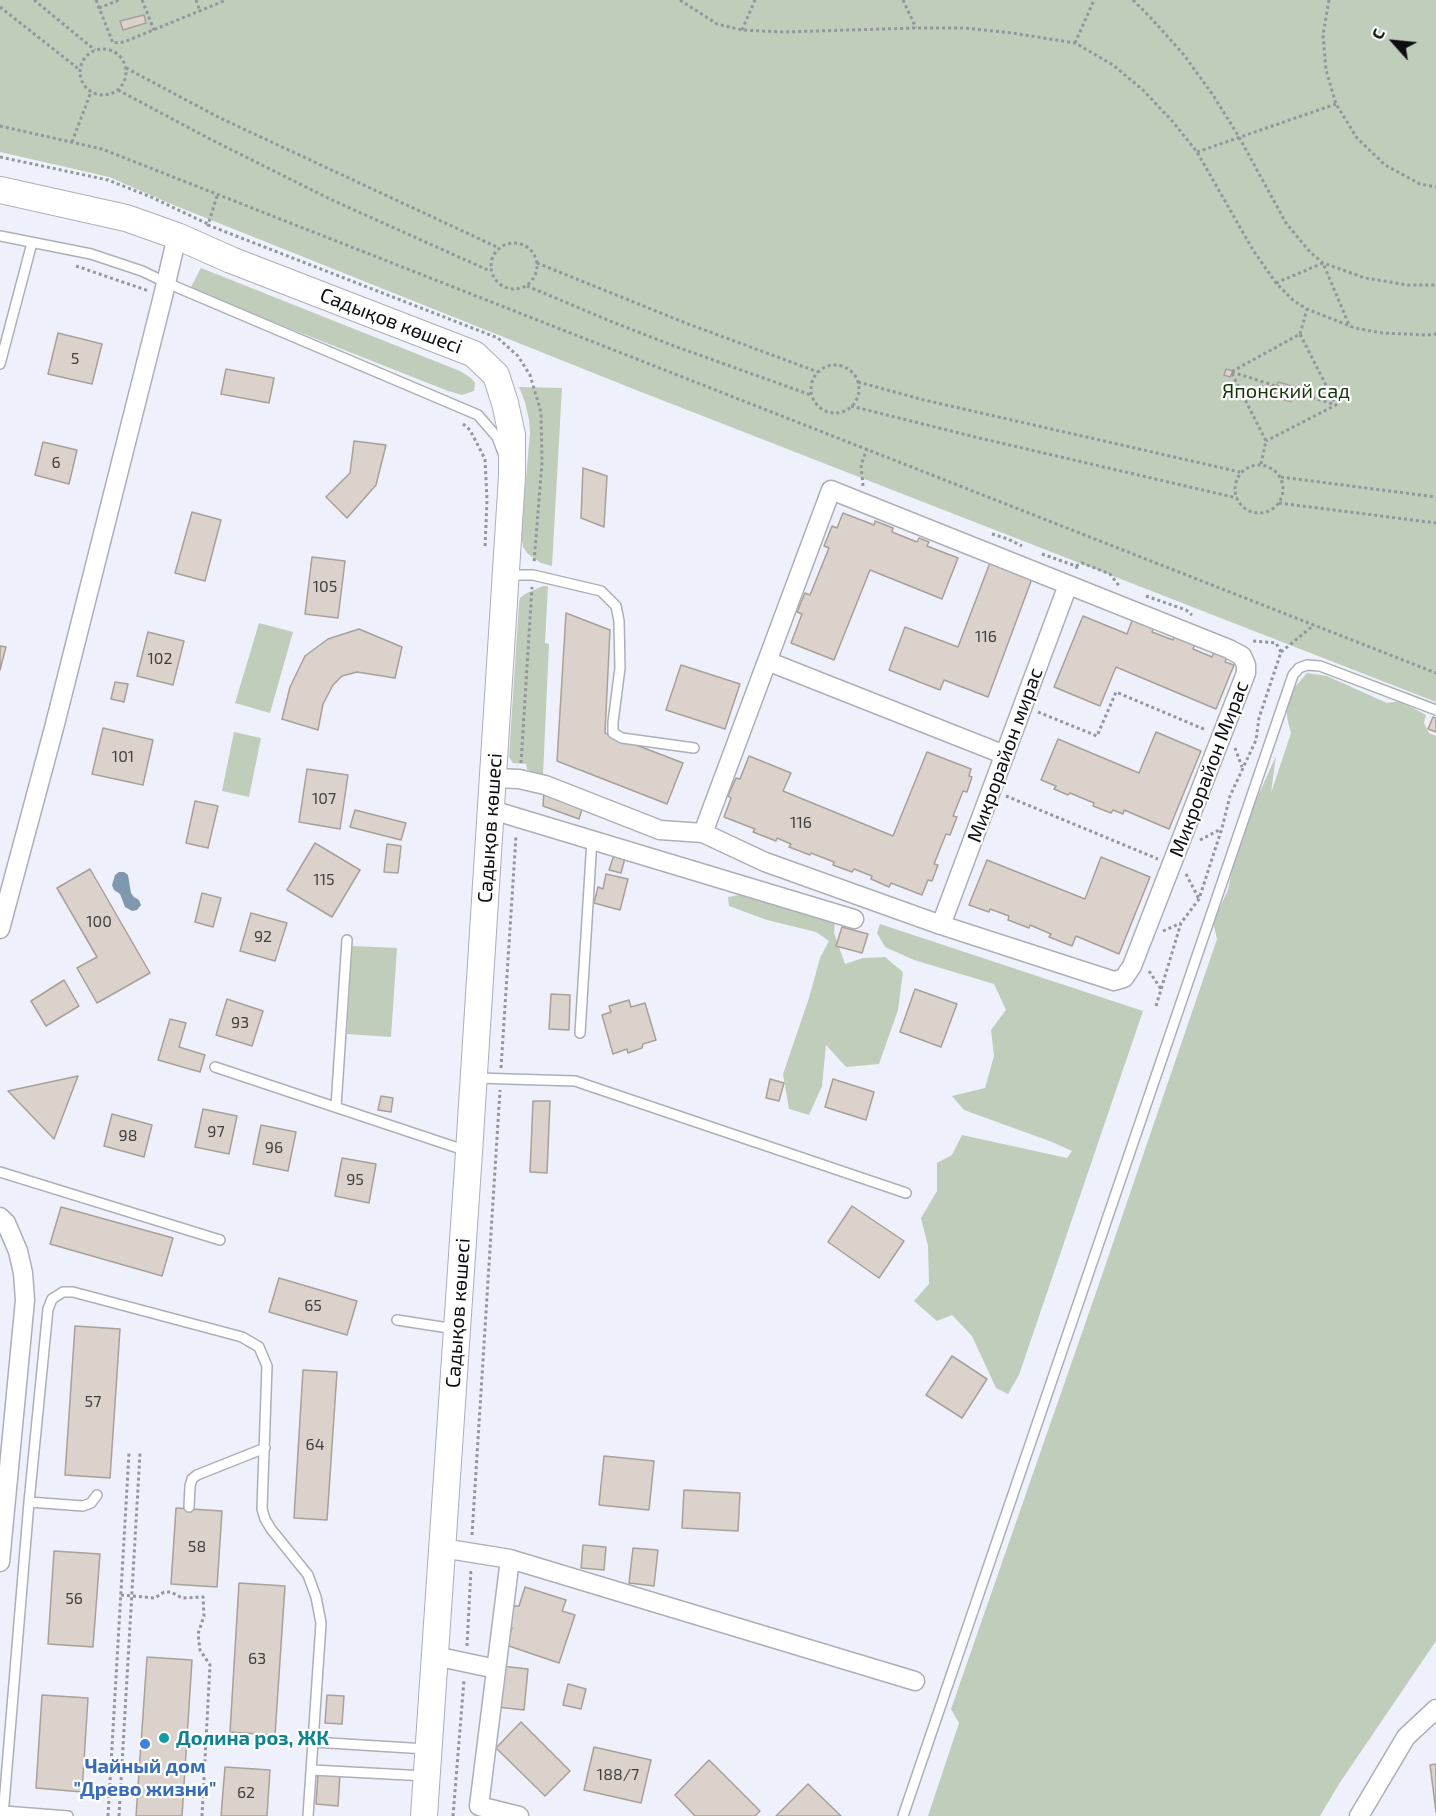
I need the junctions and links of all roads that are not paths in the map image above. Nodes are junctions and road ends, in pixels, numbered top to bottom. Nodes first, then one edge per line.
1 (0, 190) edge
2 (0, 236) edge
3 (177, 236) junction
4 (32, 243) junction
5 (165, 290) junction
6 (0, 364) edge
7 (512, 476) junction
8 (506, 574) junction
9 (1075, 582) junction
10 (768, 660) junction
11 (1436, 710) edge
12 (694, 748) dead end
13 (1005, 755) junction
14 (494, 778) junction
15 (492, 810) junction
16 (703, 833) junction
17 (592, 839) junction
18 (854, 919) dead end
19 (941, 925) junction
20 (0, 929) edge
21 (347, 940) dead end
22 (580, 1033) dead end
23 (215, 1067) dead end
24 (474, 1077) junction
25 (336, 1107) junction
26 (469, 1152) junction
27 (0, 1172) edge
28 (906, 1193) dead end
29 (0, 1217) edge
30 (220, 1240) dead end
31 (397, 1320) dead end
32 (457, 1329) junction
33 (265, 1448) junction
34 (97, 1495) dead end
35 (29, 1502) junction
36 (189, 1508) dead end
37 (442, 1548) junction
38 (510, 1559) junction
39 (0, 1562) edge
40 (435, 1656) junction
41 (496, 1669) junction
42 (915, 1682) dead end
43 (1436, 1709) edge
44 (314, 1742) junction
45 (428, 1749) junction
46 (312, 1770) junction
47 (426, 1776) junction
48 (4, 1813) edge
49 (68, 1816) edge
50 (308, 1816) edge
51 (424, 1816) edge
52 (519, 1816) edge
53 (903, 1816) edge
54 (1359, 1816) edge

1 - 3 street, Садықов көшесі
2 - 4 lane
3 - 5 street
3 - 7 street, Садықов көшесі
4 - 5 lane
4 - 6 lane
5 - 7 lane
5 - 20 street
7 - 8 street, Садықов көшесі
8 - 12 lane
8 - 14 street, Садықов көшесі
9 - 10 street, Микрорайон Мирас
9 - 13 street, Микрорайон мирас
9 - 19 street, Микрорайон Мирас
10 - 13 street, Микрорайон Мирас
10 - 16 street, Микрорайон Мирас
11 - 53 lane
13 - 19 street, Микрорайон мирас
14 - 15 street, Садықов көшесі
14 - 16 street, Микрорайон Мирас
15 - 17 street
15 - 24 street, Садықов көшесі
16 - 19 street, Микрорайон Мирас
17 - 18 street
17 - 22 lane
21 - 25 lane
23 - 25 lane
24 - 26 street, Садықов көшесі
24 - 28 lane
25 - 26 lane
26 - 32 street, Садықов көшесі
27 - 30 lane
29 - 39 street
31 - 32 lane
32 - 37 street, Садықов көшесі
33 - 35 lane
33 - 36 lane
33 - 44 lane
34 - 35 lane
35 - 48 lane
37 - 38 street
37 - 40 street, Садықов көшесі
38 - 41 street
38 - 42 street
40 - 41 street
40 - 45 street, Садықов көшесі
41 - 52 street
43 - 54 street
44 - 45 lane
44 - 46 lane
45 - 47 street, Садықов көшесі
46 - 47 lane
46 - 50 lane
47 - 51 street, Садықов көшесі
48 - 49 lane

